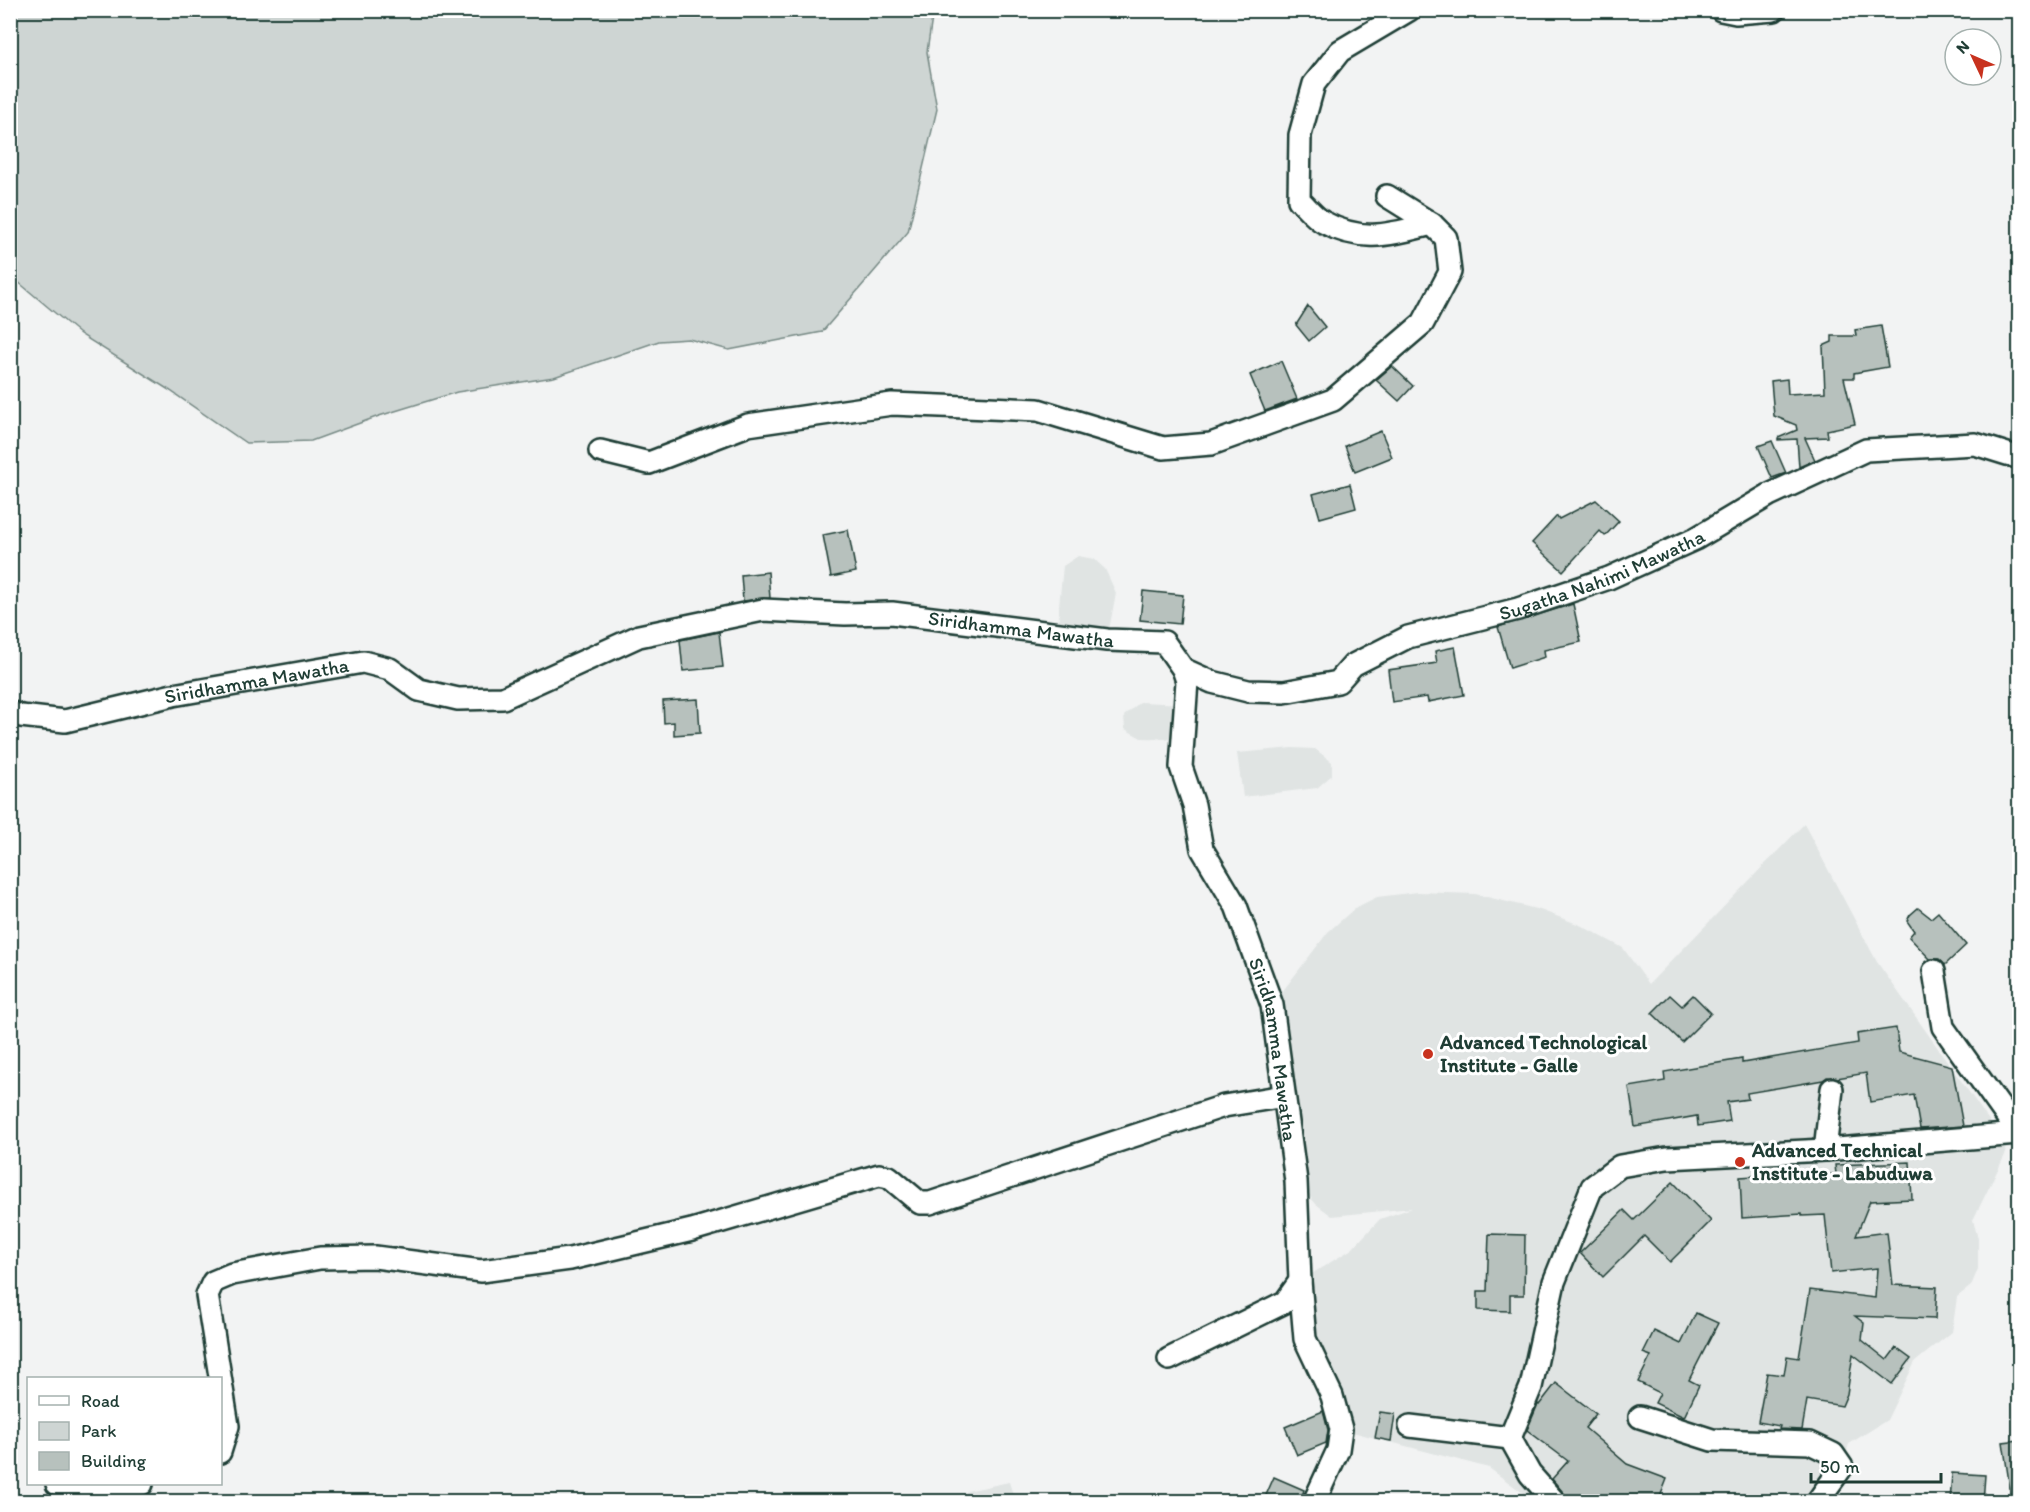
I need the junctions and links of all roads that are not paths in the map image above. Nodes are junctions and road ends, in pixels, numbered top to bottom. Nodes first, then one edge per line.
1 (1408, 10) edge
2 (1721, 10) edge
3 (1774, 10) edge
4 (1387, 196) dead end
5 (1432, 224) junction
6 (600, 450) dead end
7 (2019, 458) edge
8 (1183, 669) junction
9 (10, 712) edge
10 (1934, 971) dead end
11 (1832, 1089) dead end
12 (1284, 1096) junction
13 (2019, 1134) edge
14 (1825, 1150) junction
15 (1300, 1281) junction
16 (1169, 1359) dead end
17 (220, 1377) edge
18 (222, 1389) edge
19 (1640, 1417) dead end
20 (1410, 1426) dead end
21 (1510, 1438) junction
22 (222, 1446) edge
23 (63, 1485) edge
24 (137, 1485) edge
25 (1314, 1502) edge
26 (1555, 1502) edge
27 (1817, 1502) edge

1 - 5 street
2 - 3 street
4 - 5 street
5 - 6 street
7 - 8 street, Sugatha Nahimi Mawatha
8 - 9 street, Siridhamma Mawatha
8 - 12 street, Siridhamma Mawatha
10 - 13 street
11 - 14 street
12 - 15 street, Siridhamma Mawatha
12 - 17 street
13 - 14 street
14 - 21 street
15 - 16 street
15 - 25 street, Siridhamma Mawatha
18 - 22 street
19 - 27 street
20 - 21 street
21 - 26 street
23 - 24 street

